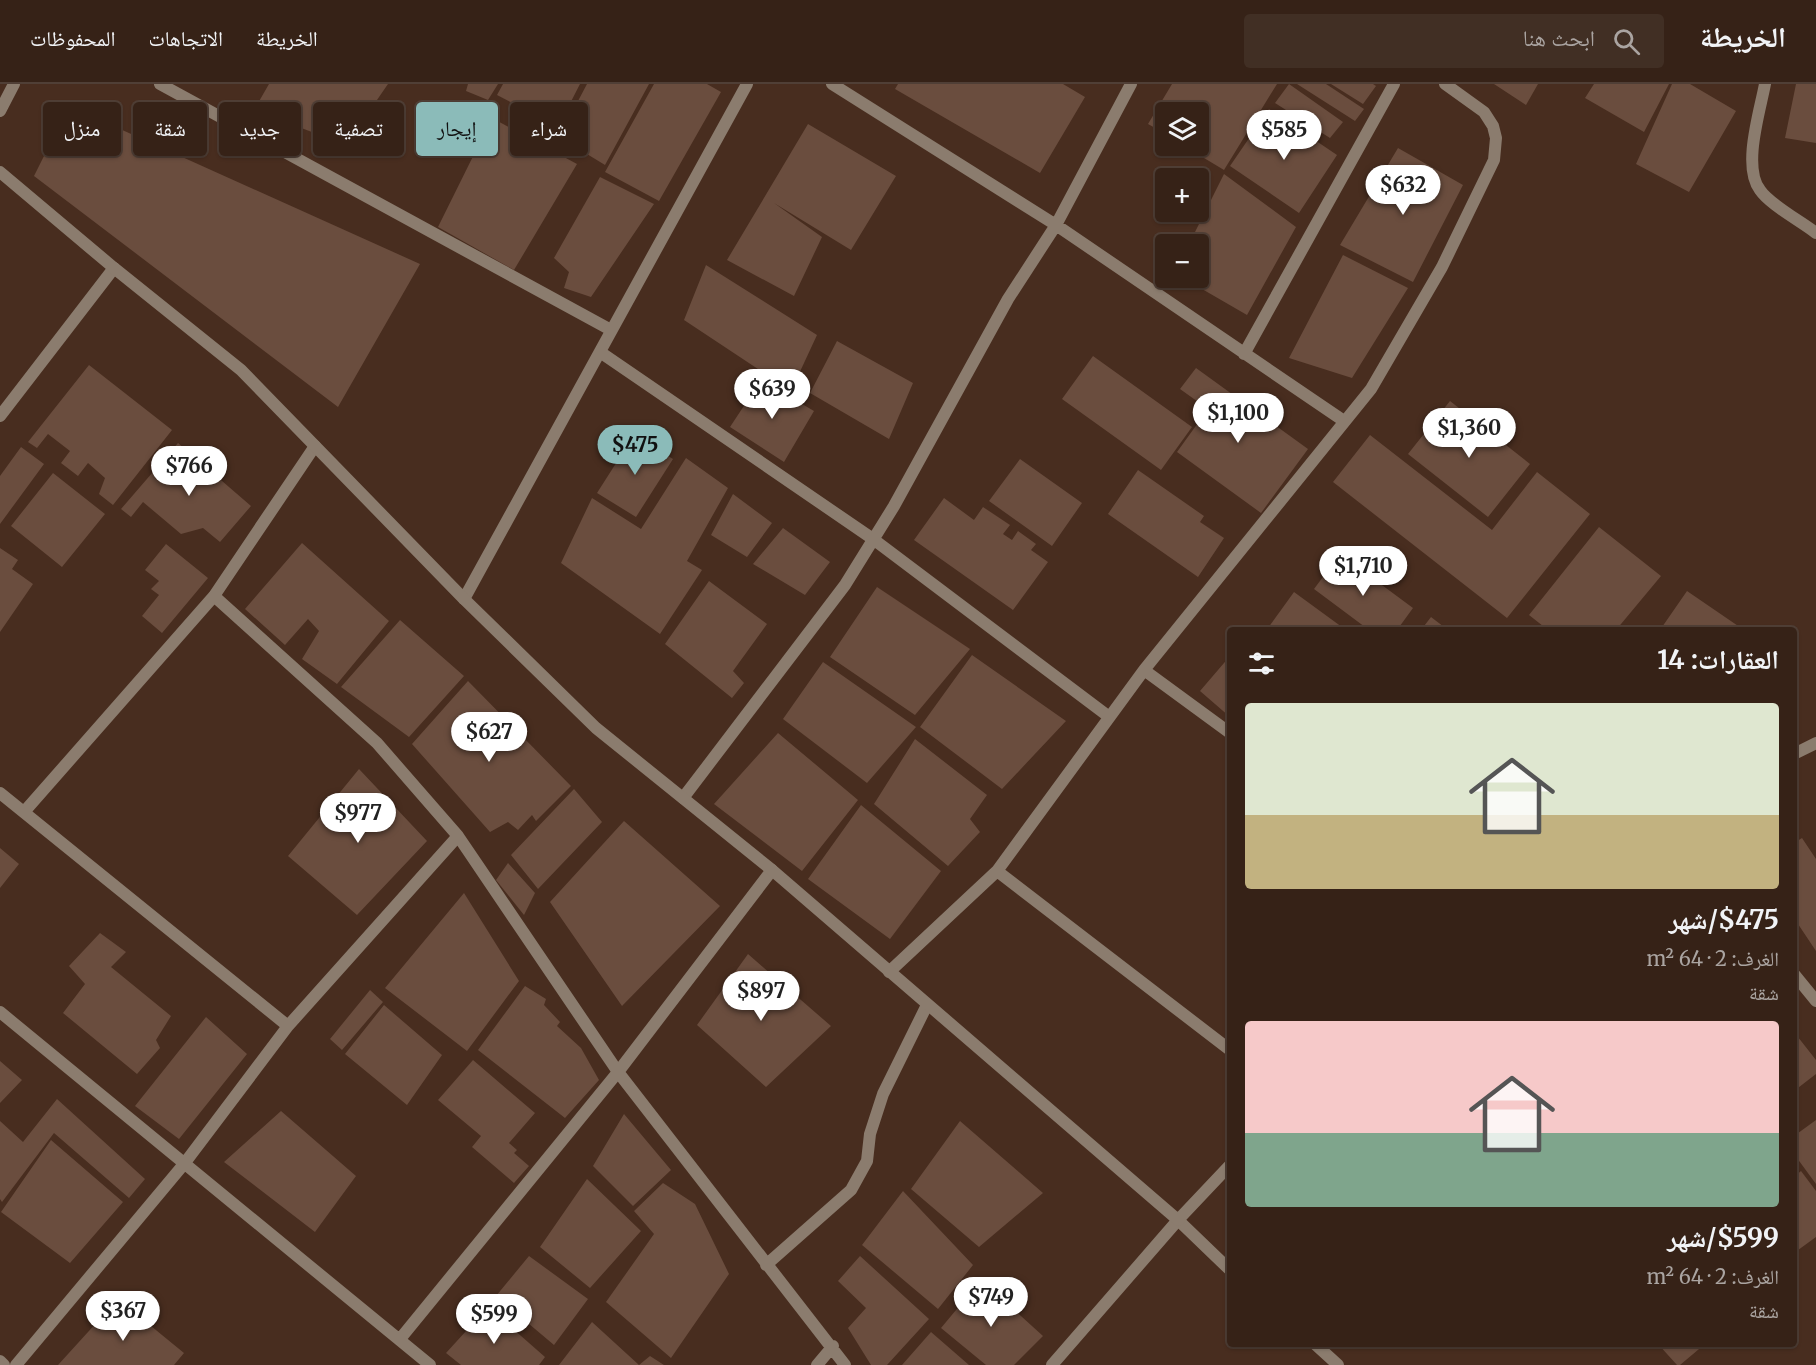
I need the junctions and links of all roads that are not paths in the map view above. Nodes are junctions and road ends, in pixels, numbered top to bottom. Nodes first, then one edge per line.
1 (14, 84) edge
2 (160, 84) edge
3 (747, 84) edge
4 (832, 84) edge
5 (1131, 84) edge
6 (1394, 84) edge
7 (1445, 84) edge
8 (1765, 84) edge
9 (0, 111) edge
10 (0, 171) edge
11 (1056, 225) junction
12 (1816, 233) edge
13 (114, 268) junction
14 (611, 330) junction
15 (600, 352) junction
16 (1244, 354) junction
17 (0, 416) edge
18 (1344, 421) junction
19 (315, 446) junction
20 (873, 539) junction
21 (214, 596) junction
22 (464, 599) junction
23 (1144, 670) junction
24 (1108, 716) junction
25 (1227, 731) edge
26 (1816, 743) edge
27 (1797, 752) edge
28 (0, 793) edge
29 (683, 798) junction
30 (24, 812) junction
31 (459, 836) junction
32 (772, 870) junction
33 (998, 871) junction
34 (889, 972) junction
35 (1797, 978) edge
36 (1816, 1001) edge
37 (927, 1005) junction
38 (0, 1012) edge
39 (288, 1026) junction
40 (1227, 1048) edge
41 (618, 1072) junction
42 (184, 1164) junction
43 (1227, 1168) edge
44 (1178, 1220) junction
45 (766, 1265) junction
46 (1227, 1267) edge
47 (400, 1339) junction
48 (833, 1346) junction
49 (1318, 1347) edge
50 (0, 1361) edge
51 (4, 1365) edge
52 (16, 1365) edge
53 (430, 1365) edge
54 (817, 1365) edge
55 (845, 1365) edge
56 (1052, 1365) edge
57 (1338, 1365) edge

1 - 9 street
2 - 14 street
3 - 14 street
4 - 11 street
5 - 11 street
6 - 16 street
7 - 18 street
8 - 12 street
10 - 13 street
11 - 16 street
11 - 20 street
13 - 17 street
13 - 19 street
14 - 15 street
15 - 20 street
15 - 22 street
16 - 18 street
18 - 23 street
19 - 21 street
19 - 22 street
20 - 24 street
20 - 29 street
21 - 30 street
21 - 31 street
22 - 29 street
23 - 24 street
23 - 25 street
24 - 33 street
26 - 27 street
28 - 30 street
29 - 32 street
30 - 39 street
31 - 39 street
31 - 41 street
32 - 34 street
32 - 41 street
33 - 34 street
33 - 40 street
34 - 37 street
35 - 36 street
37 - 44 street
37 - 45 street
38 - 42 street
39 - 42 street
41 - 45 street
41 - 47 street
42 - 47 street
42 - 52 street
43 - 44 street
44 - 46 street
44 - 56 street
45 - 48 street
47 - 53 street
48 - 54 street
48 - 55 street
49 - 57 street
50 - 51 street

